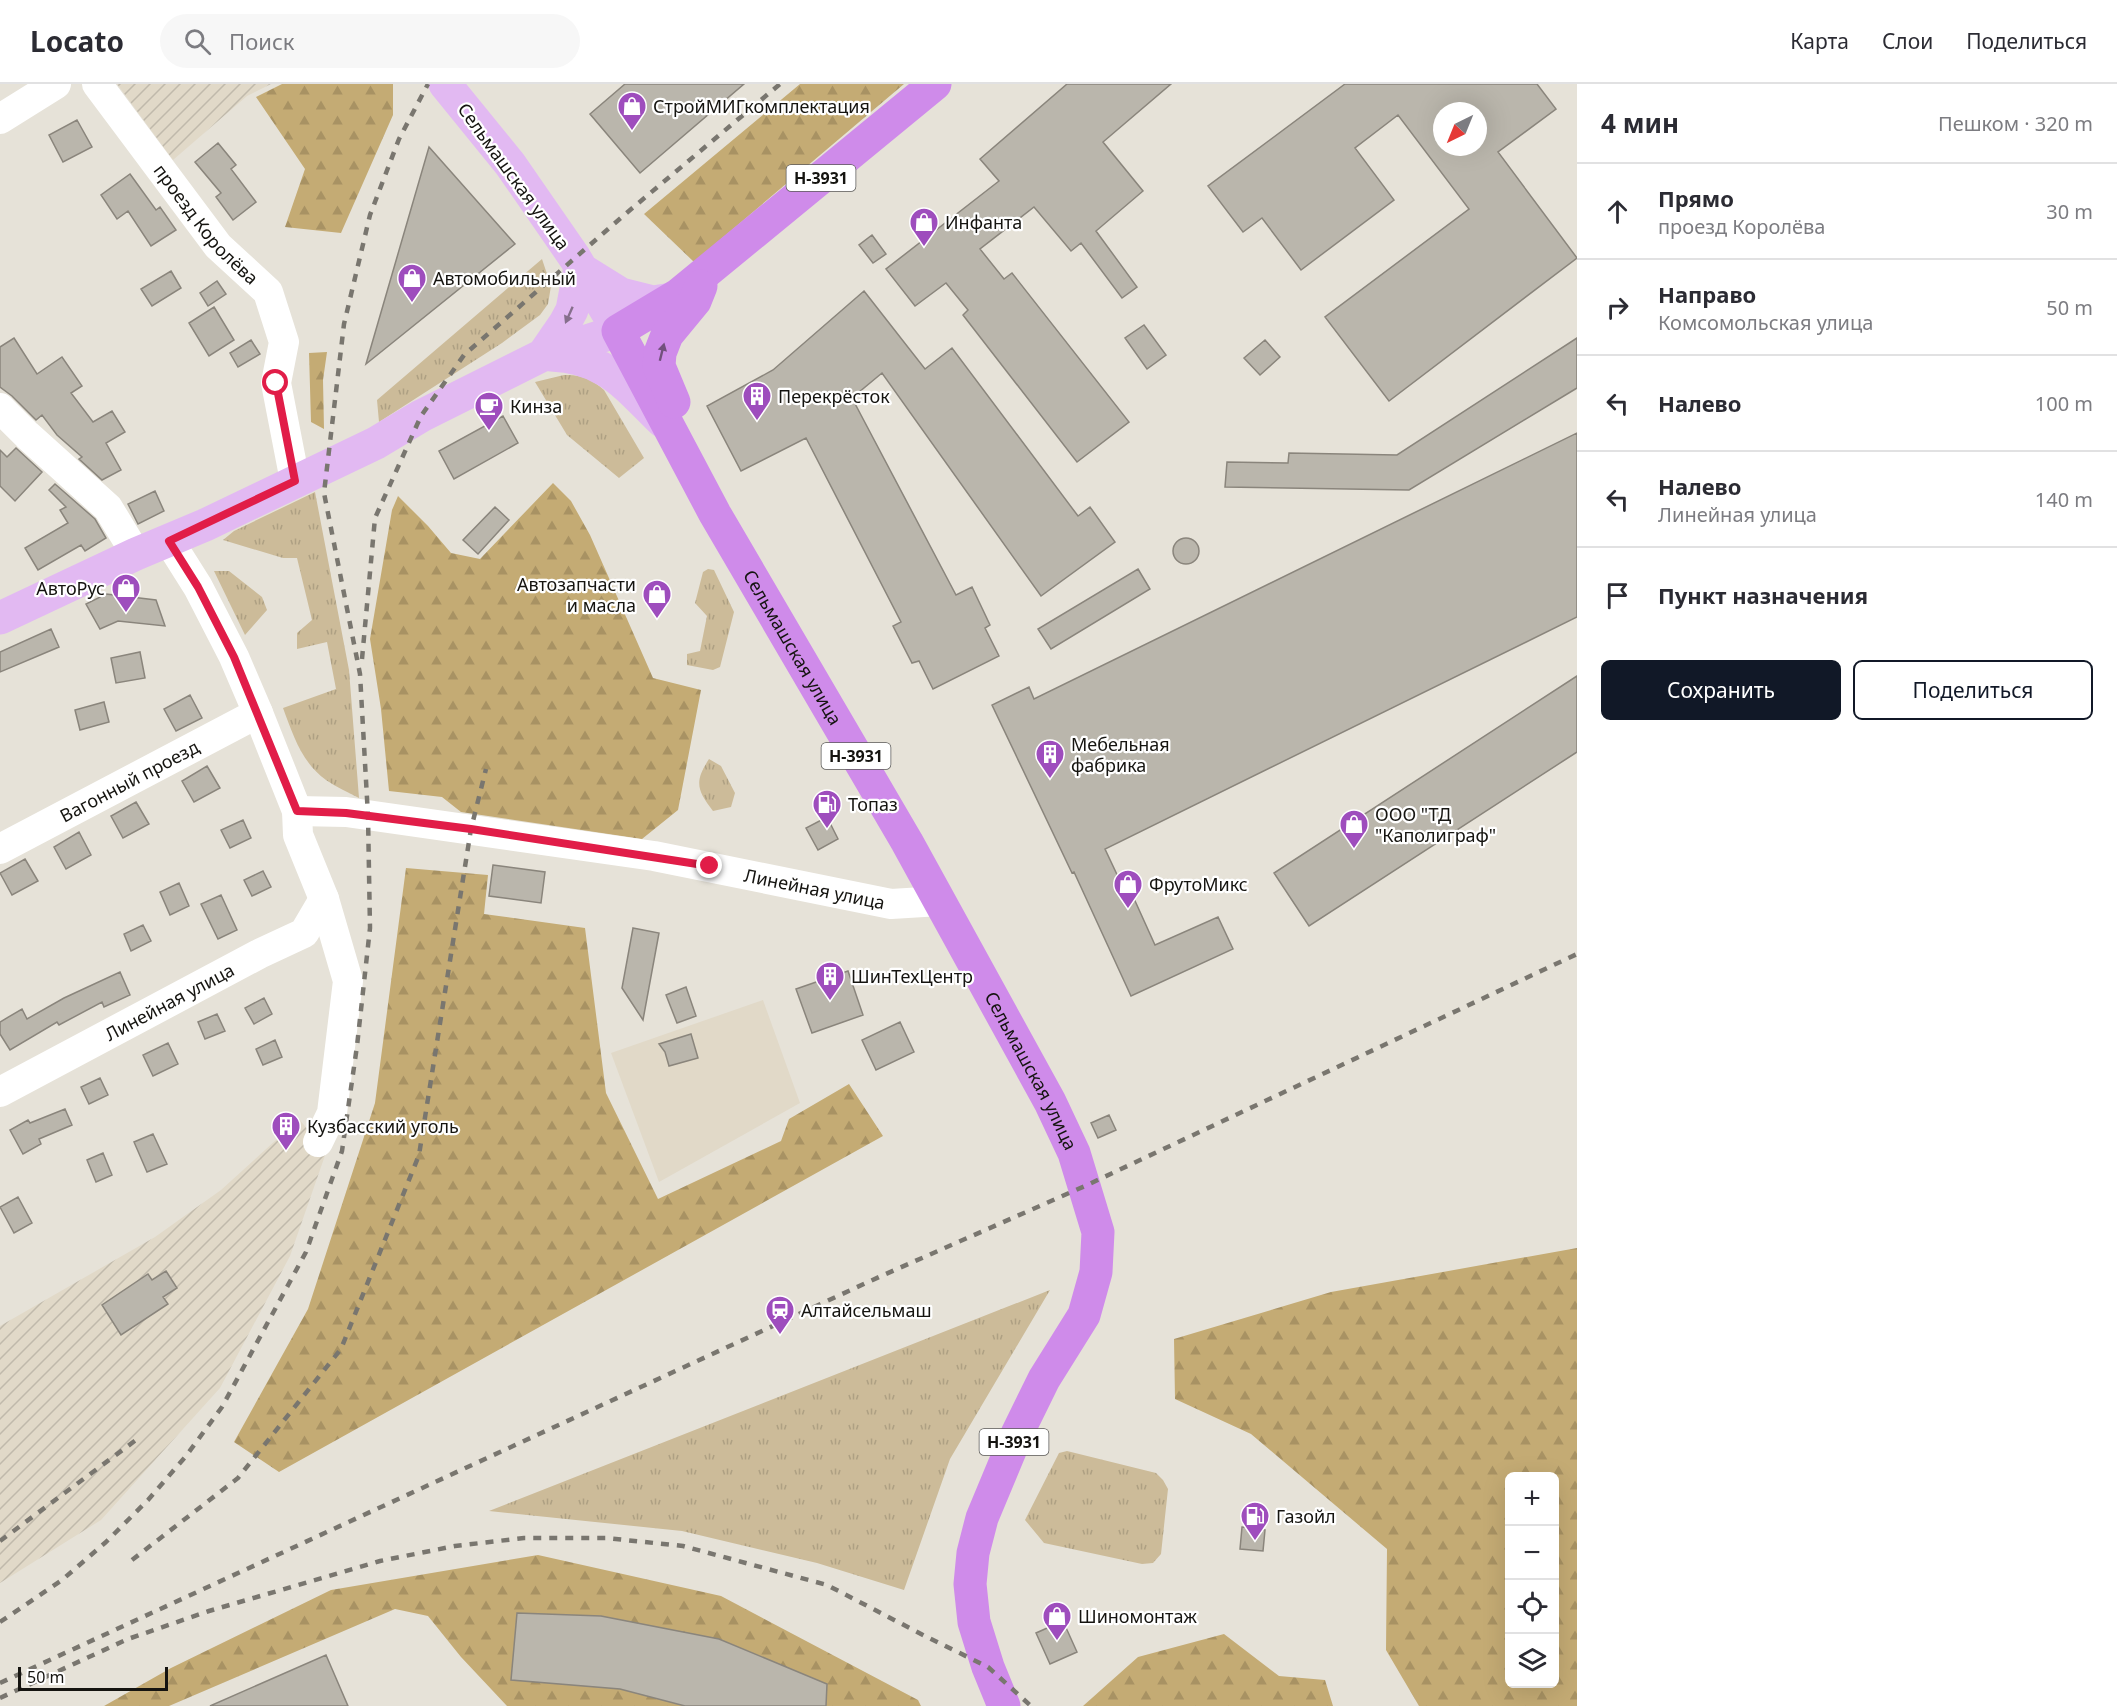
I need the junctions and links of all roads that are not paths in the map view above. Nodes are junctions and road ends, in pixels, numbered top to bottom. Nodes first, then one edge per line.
1 (56, 84) edge
2 (97, 84) edge
3 (445, 84) edge
4 (936, 84) edge
5 (0, 119) edge
6 (580, 268) junction
7 (703, 275) junction
8 (672, 299) junction
9 (618, 331) junction
10 (543, 355) junction
11 (0, 408) edge
12 (669, 428) junction
13 (689, 465) junction
14 (295, 481) junction
15 (169, 541) junction
16 (136, 554) junction
17 (0, 618) edge
18 (258, 713) junction
19 (297, 811) junction
20 (0, 849) edge
21 (324, 899) junction
22 (940, 901) junction
23 (0, 1092) edge
24 (318, 1142) dead end
25 (1004, 1706) edge

1 - 5 street
2 - 14 street, проезд Королёва
3 - 6 main road, Сельмашская улица
4 - 7 highway, Н-3931
6 - 8 main road
6 - 9 main road, Сельмашская улица
6 -> 10 main road
7 - 8 highway, Н-3931
13 -> 7 highway
8 - 9 highway, Н-3931
9 - 10 main road
9 - 12 highway, Сельмашская улица / Н-3931
10 - 12 main road
10 - 14 main road
11 - 16 street
12 - 13 highway, Сельмашская улица / Н-3931
13 - 22 highway, Сельмашская улица / Н-3931
14 - 15 main road
15 - 16 main road
15 - 18 street
16 - 17 main road
18 - 19 street
18 - 20 street, Вагонный проезд
19 - 21 street
19 - 22 street, Линейная улица
21 - 23 street, Линейная улица
21 - 24 street
22 - 25 highway, Сельмашская улица / Н-3931

